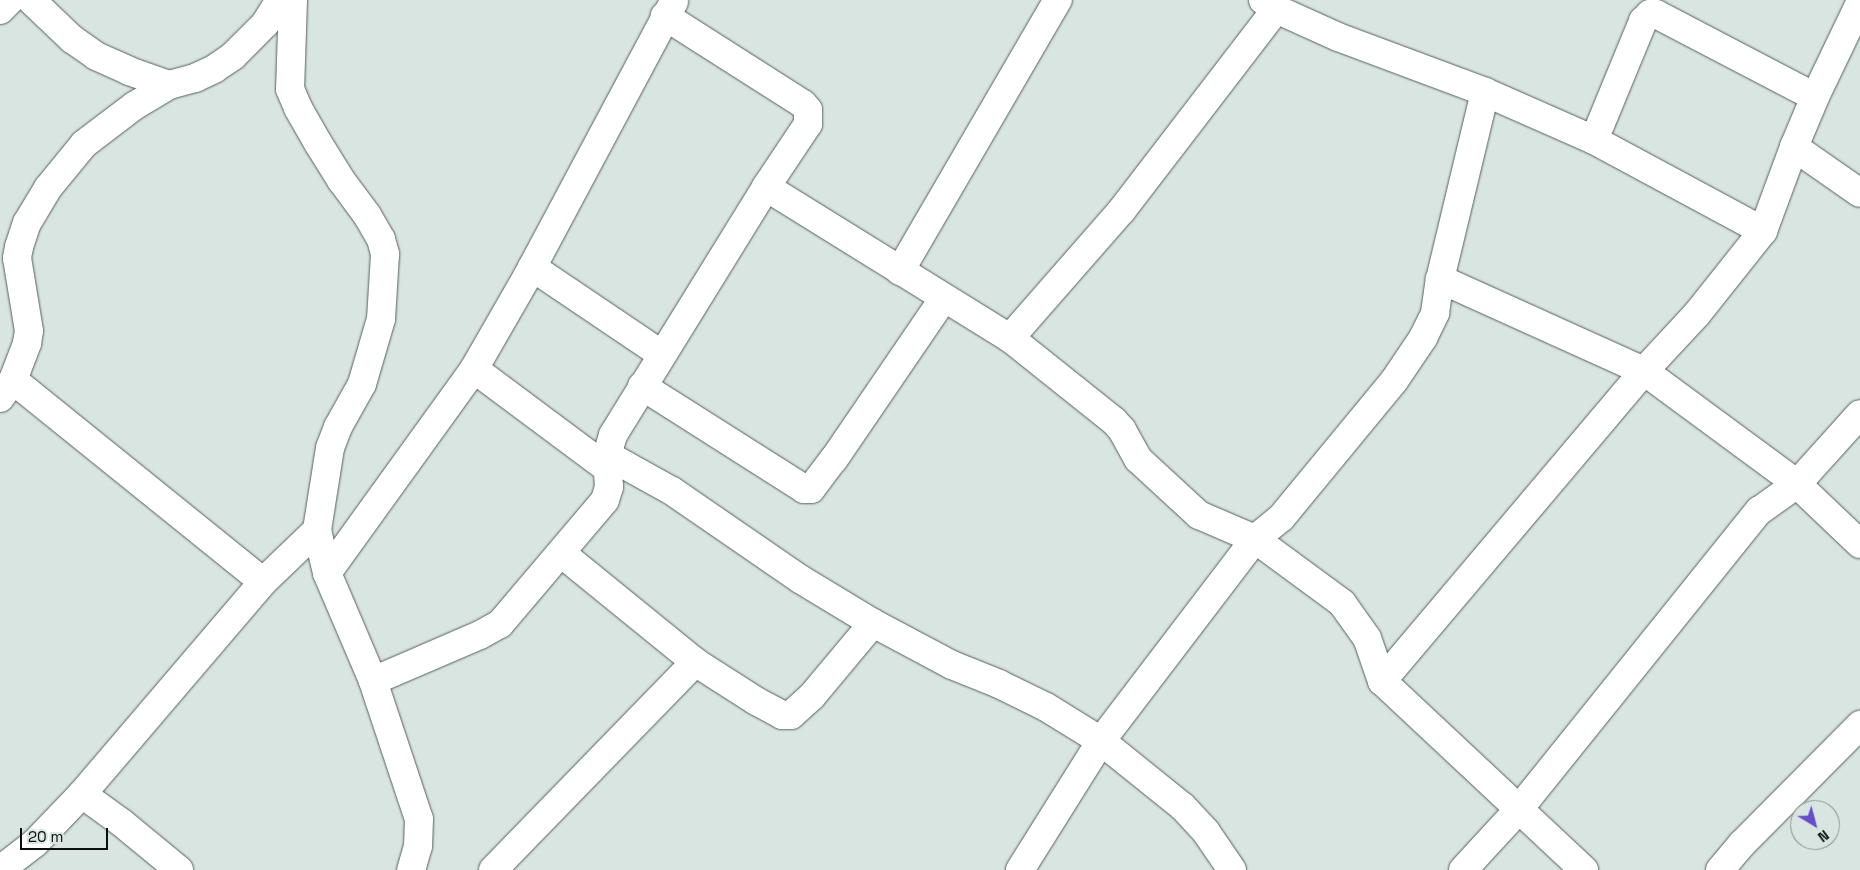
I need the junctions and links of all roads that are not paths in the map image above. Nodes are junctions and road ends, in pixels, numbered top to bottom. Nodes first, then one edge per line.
1 (10, 0) edge
2 (31, 0) edge
3 (280, 0) edge
4 (293, 0) edge
5 (1058, 0) edge
6 (1860, 3) edge
7 (1269, 5) edge
8 (670, 8) edge
9 (0, 10) edge
10 (169, 84) junction
11 (1485, 92) junction
12 (1814, 97) junction
13 (1594, 140) junction
14 (1794, 147) junction
15 (766, 187) junction
16 (1860, 193) edge
17 (1764, 230) junction
18 (532, 267) junction
19 (900, 271) junction
20 (1440, 279) junction
21 (944, 298) junction
22 (1010, 338) junction
23 (661, 354) junction
24 (474, 369) junction
25 (1644, 371) junction
26 (642, 386) junction
27 (6, 389) edge
28 (1860, 414) edge
29 (607, 462) junction
30 (1797, 484) junction
31 (317, 530) junction
32 (1255, 539) junction
33 (1860, 544) edge
34 (561, 553) junction
35 (327, 573) junction
36 (263, 582) junction
37 (873, 623) junction
38 (695, 662) junction
39 (374, 681) junction
40 (1382, 681) junction
41 (1860, 725) edge
42 (1101, 741) junction
43 (82, 794) junction
44 (1519, 809) junction
45 (0, 870) edge
46 (179, 870) edge
47 (411, 870) edge
48 (493, 870) edge
49 (1020, 870) edge
50 (1232, 870) edge
51 (1463, 870) edge
52 (1584, 870) edge
53 (1720, 870) edge

1 - 9 street
2 - 10 street
3 - 10 street
4 - 31 street
5 - 19 street
6 - 12 street
7 - 11 street
7 - 22 street
8 - 15 street
8 - 18 street
10 - 27 street
11 - 13 street
11 - 20 street
12 - 13 street
12 - 14 street
13 - 17 street
14 - 16 street
14 - 17 street
15 - 19 street
15 - 23 street
17 - 25 street
18 - 23 street
18 - 24 street
19 - 21 street
20 - 25 street
20 - 32 street
21 - 22 street
21 - 26 street
22 - 32 street
23 - 26 street
24 - 29 street
24 - 35 street
25 - 30 street
25 - 40 street
26 - 29 street
27 - 36 street
28 - 30 street
29 - 34 street
29 - 37 street
30 - 33 street
30 - 44 street
31 - 35 street
31 - 36 street
32 - 40 street
32 - 42 street
34 - 38 street
34 - 39 street
35 - 39 street
36 - 43 street
37 - 38 street
37 - 42 street
38 - 48 street
39 - 47 street
40 - 44 street
41 - 53 street
42 - 49 street
42 - 50 street
43 - 45 street
43 - 46 street
44 - 51 street
44 - 52 street

